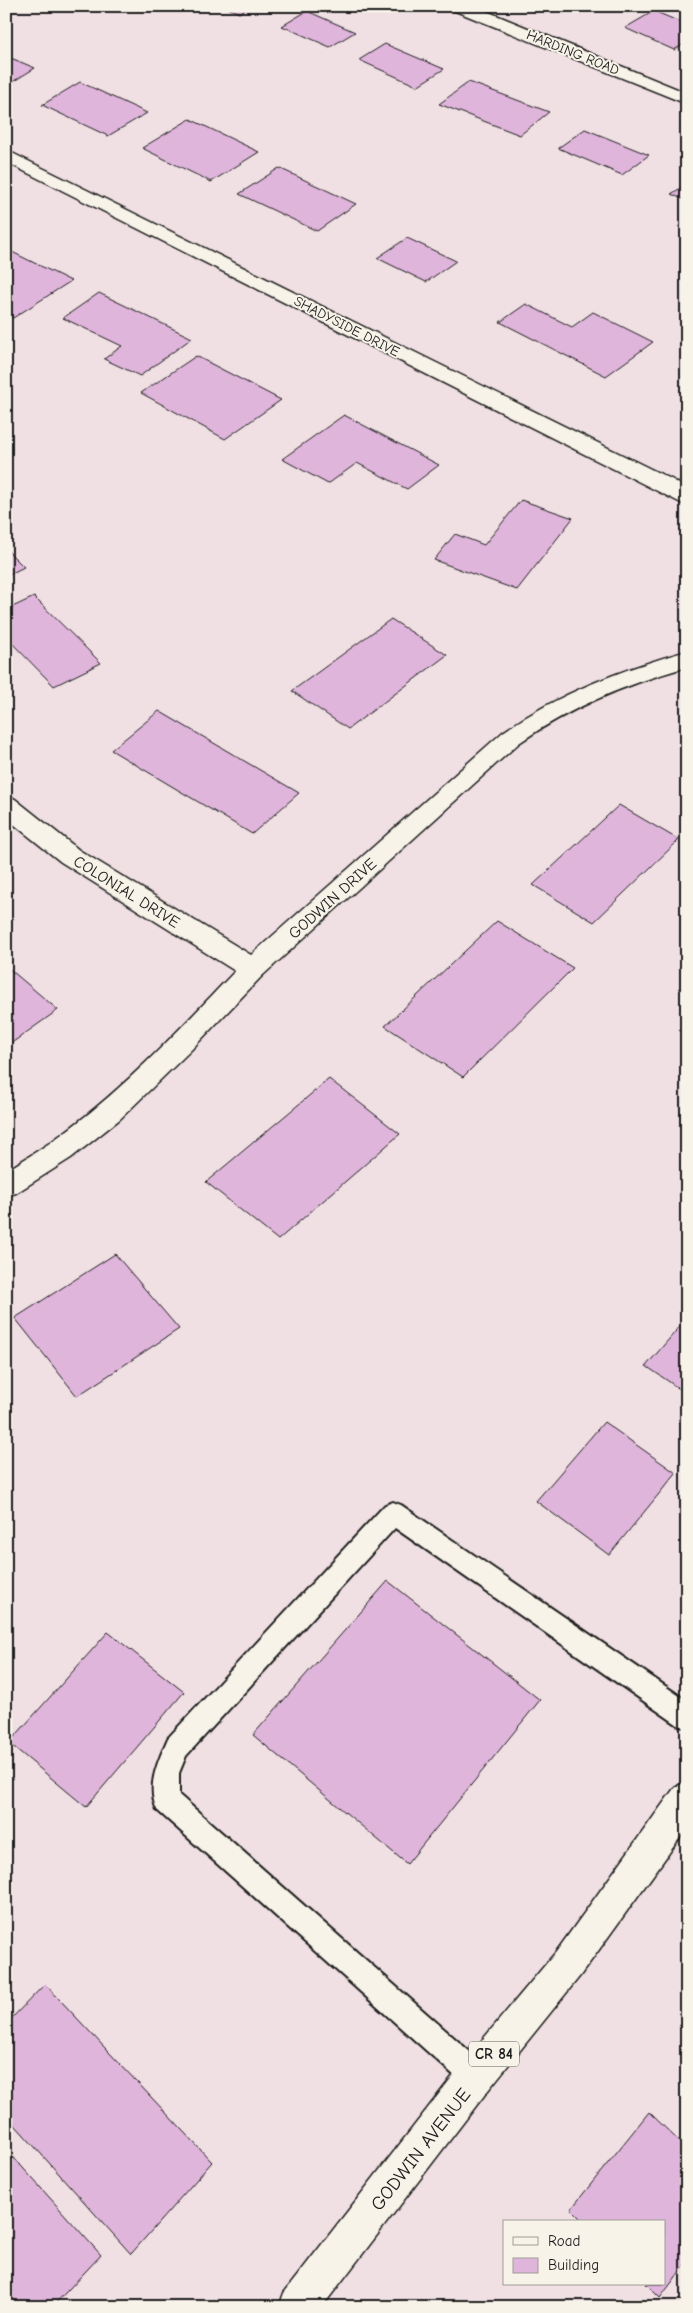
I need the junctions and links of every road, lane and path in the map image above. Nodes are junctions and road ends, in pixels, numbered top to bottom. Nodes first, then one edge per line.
1 (459, 6) edge
2 (687, 99) edge
3 (6, 155) edge
4 (687, 499) edge
5 (687, 659) edge
6 (6, 805) edge
7 (253, 969) junction
8 (6, 1185) edge
9 (687, 1716) edge
10 (687, 1799) edge
11 (476, 2076) junction
12 (298, 2307) edge

1 - 2 street, HARDING ROAD
3 - 4 street, SHADYSIDE DRIVE
5 - 7 street, GODWIN DRIVE
6 - 7 street, COLONIAL DRIVE
7 - 8 street, GODWIN DRIVE
9 - 11 lane
10 - 11 street, GODWIN AVENUE / CR 84
11 - 12 street, GODWIN AVENUE / CR 84

